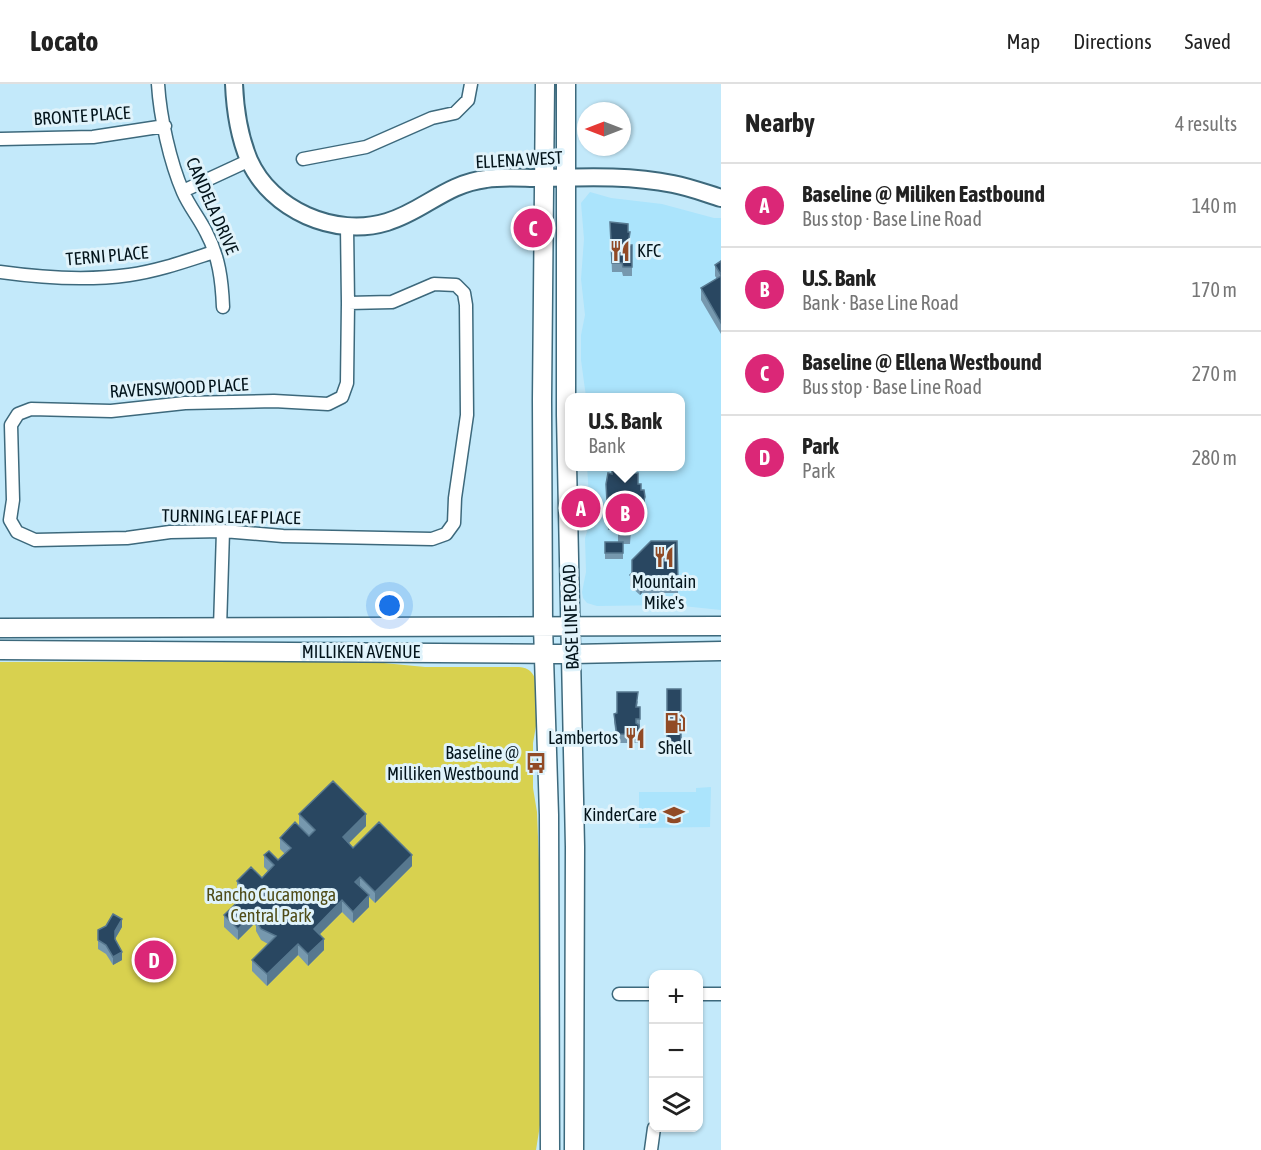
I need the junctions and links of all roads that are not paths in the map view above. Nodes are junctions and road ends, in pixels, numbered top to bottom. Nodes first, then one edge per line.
1 (158, 84) edge
2 (234, 84) edge
3 (471, 84) edge
4 (545, 84) edge
5 (566, 84) edge
6 (165, 126) junction
7 (1, 139) edge
8 (303, 159) dead end
9 (250, 160) junction
10 (567, 177) junction
11 (544, 178) junction
12 (183, 191) junction
13 (721, 198) edge
14 (347, 226) junction
15 (214, 252) junction
16 (0, 272) edge
17 (348, 303) junction
18 (223, 308) dead end
19 (566, 393) edge
20 (567, 471) edge
21 (223, 531) junction
22 (17, 532) joint
23 (543, 626) junction
24 (570, 626) junction
25 (721, 626) edge
26 (0, 628) edge
27 (220, 628) junction
28 (0, 650) edge
29 (721, 651) edge
30 (543, 653) junction
31 (572, 654) junction
32 (619, 994) dead end
33 (649, 994) edge
34 (703, 994) edge
35 (721, 994) edge
36 (653, 1132) edge
37 (550, 1150) edge
38 (574, 1150) edge
39 (651, 1150) edge

1 - 6 street, CANDELA DRIVE
2 - 9 street, ELLENA WEST
3 - 8 street
4 - 11 main road, BASE LINE ROAD
5 - 10 main road, BASE LINE ROAD
6 - 7 street, BRONTE PLACE
6 - 12 street, CANDELA DRIVE
9 - 12 street
9 - 14 street, ELLENA WEST
10 - 11 street, ELLENA WEST
10 - 13 street, ELLENA WEST
10 - 19 main road, BASE LINE ROAD
11 - 14 street, ELLENA WEST
11 - 23 main road, BASE LINE ROAD
12 - 15 street, CANDELA DRIVE
14 - 17 street
15 - 16 street, TERNI PLACE
15 - 18 street, CANDELA DRIVE
17 - 21 street, TURNING LEAF PLACE
17 - 22 street, RAVENSWOOD PLACE
20 - 24 main road, BASE LINE ROAD
21 - 22 street, TURNING LEAF PLACE
21 - 27 street
23 - 24 main road, MILLIKEN AVENUE
23 - 27 main road, MILLIKEN AVENUE
23 - 30 main road, BASE LINE ROAD
24 - 25 main road, MILLIKEN AVENUE
24 - 31 main road, BASE LINE ROAD
26 - 27 main road, MILLIKEN AVENUE
28 - 30 main road, MILLIKEN AVENUE
29 - 31 main road, MILLIKEN AVENUE
30 - 31 main road, MILLIKEN AVENUE
30 - 37 main road, BASE LINE ROAD
31 - 38 main road, BASE LINE ROAD
32 - 33 street
34 - 35 street
36 - 39 street

